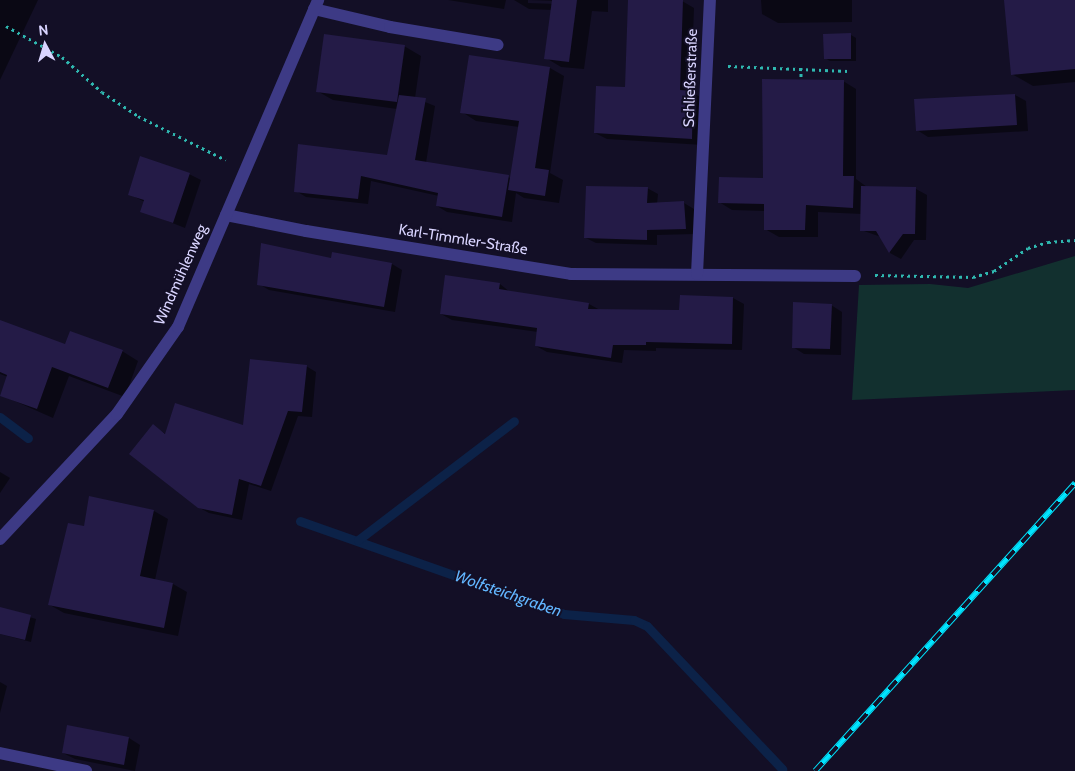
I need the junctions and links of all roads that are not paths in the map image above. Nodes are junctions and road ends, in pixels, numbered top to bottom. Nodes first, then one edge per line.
1 (710, 0) edge
2 (316, 5) edge
3 (498, 45) dead end
4 (226, 215) junction
5 (697, 274) junction
6 (855, 276) road end
7 (0, 539) edge
8 (0, 753) edge
9 (86, 771) edge

1 - 5 street, Schließerstraße
2 - 3 street, Windmühlenweg
2 - 4 street, Windmühlenweg
4 - 5 street, Karl-Timmler-Straße
4 - 7 street, Windmühlenweg
5 - 6 street, Karl-Timmler-Straße
8 - 9 street

